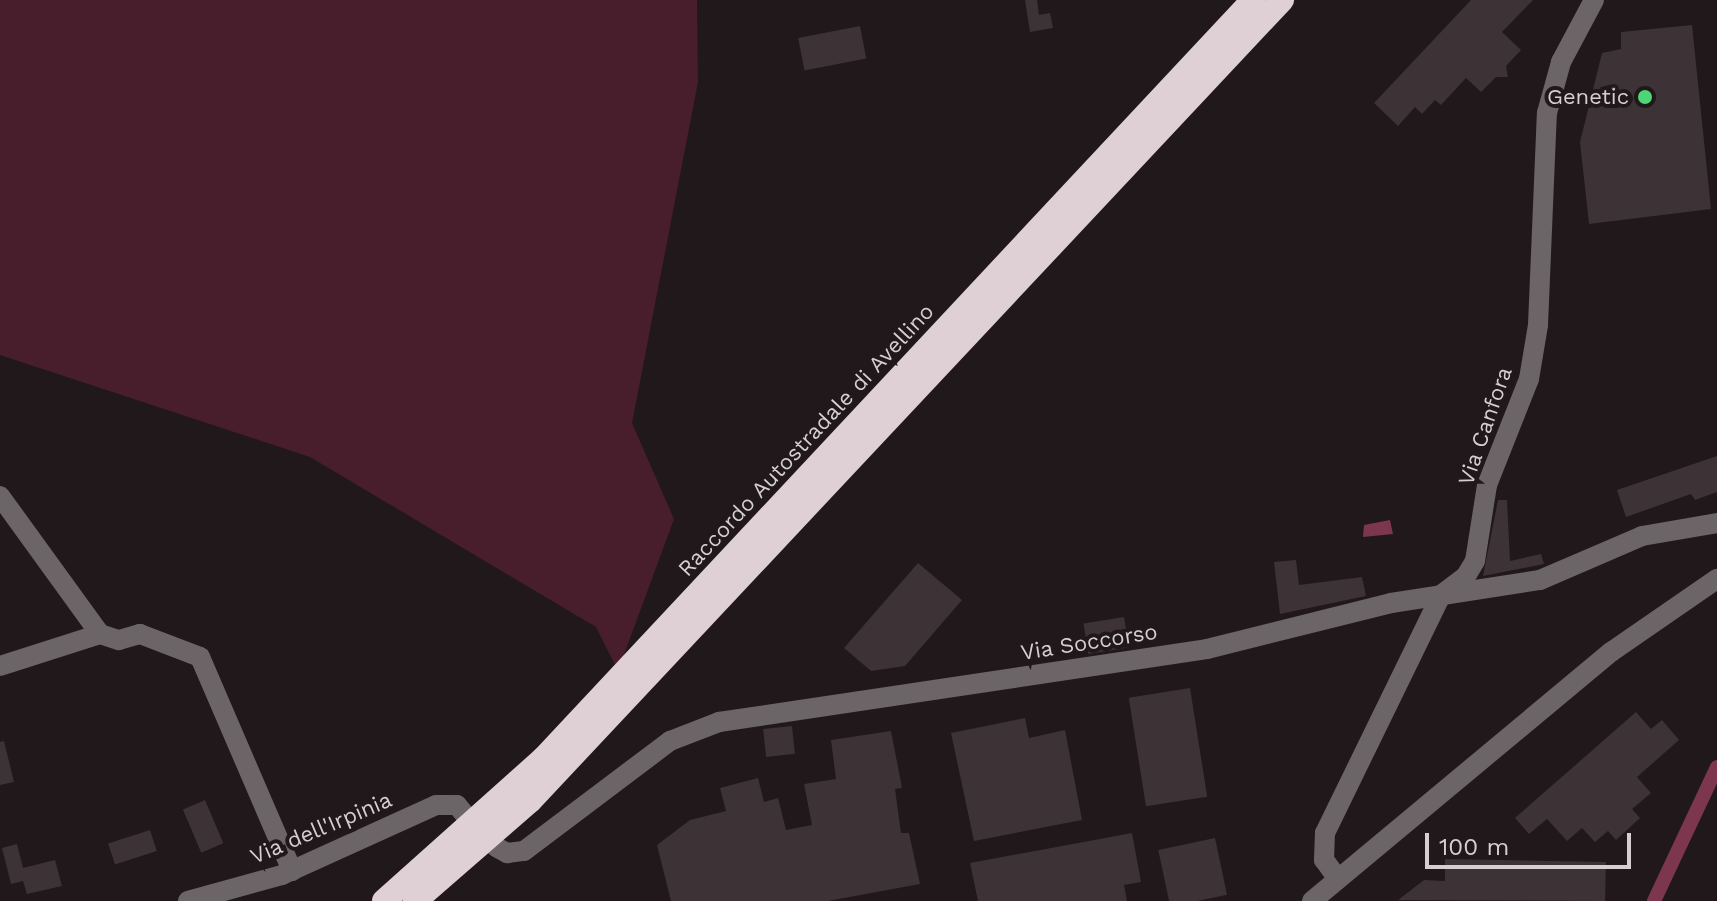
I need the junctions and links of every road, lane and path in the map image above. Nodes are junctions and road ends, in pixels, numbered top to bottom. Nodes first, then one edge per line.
1 (1253, 0) edge
2 (1282, 0) edge
3 (1594, 0) edge
4 (0, 496) edge
5 (1717, 523) edge
6 (1717, 579) edge
7 (1441, 595) junction
8 (100, 634) junction
9 (0, 666) edge
10 (466, 816) dead end
11 (496, 847) dead end
12 (292, 871) junction
13 (1338, 879) junction
14 (188, 901) edge
15 (384, 901) edge
16 (415, 901) edge
17 (1312, 901) edge

1 - 15 highway, Raccordo Autostradale di Avellino
2 - 16 highway, Raccordo Autostradale di Avellino
3 - 7 street, Via Canfora
4 - 8 street
5 - 7 street, Via Soccorso
6 - 13 street
7 - 11 street, Via Soccorso
7 - 13 street, Via Canfora
8 - 9 street
8 - 12 street
10 - 12 street, Via dell'Irpinia
12 - 14 street, Via dell'Irpinia
13 - 17 street

